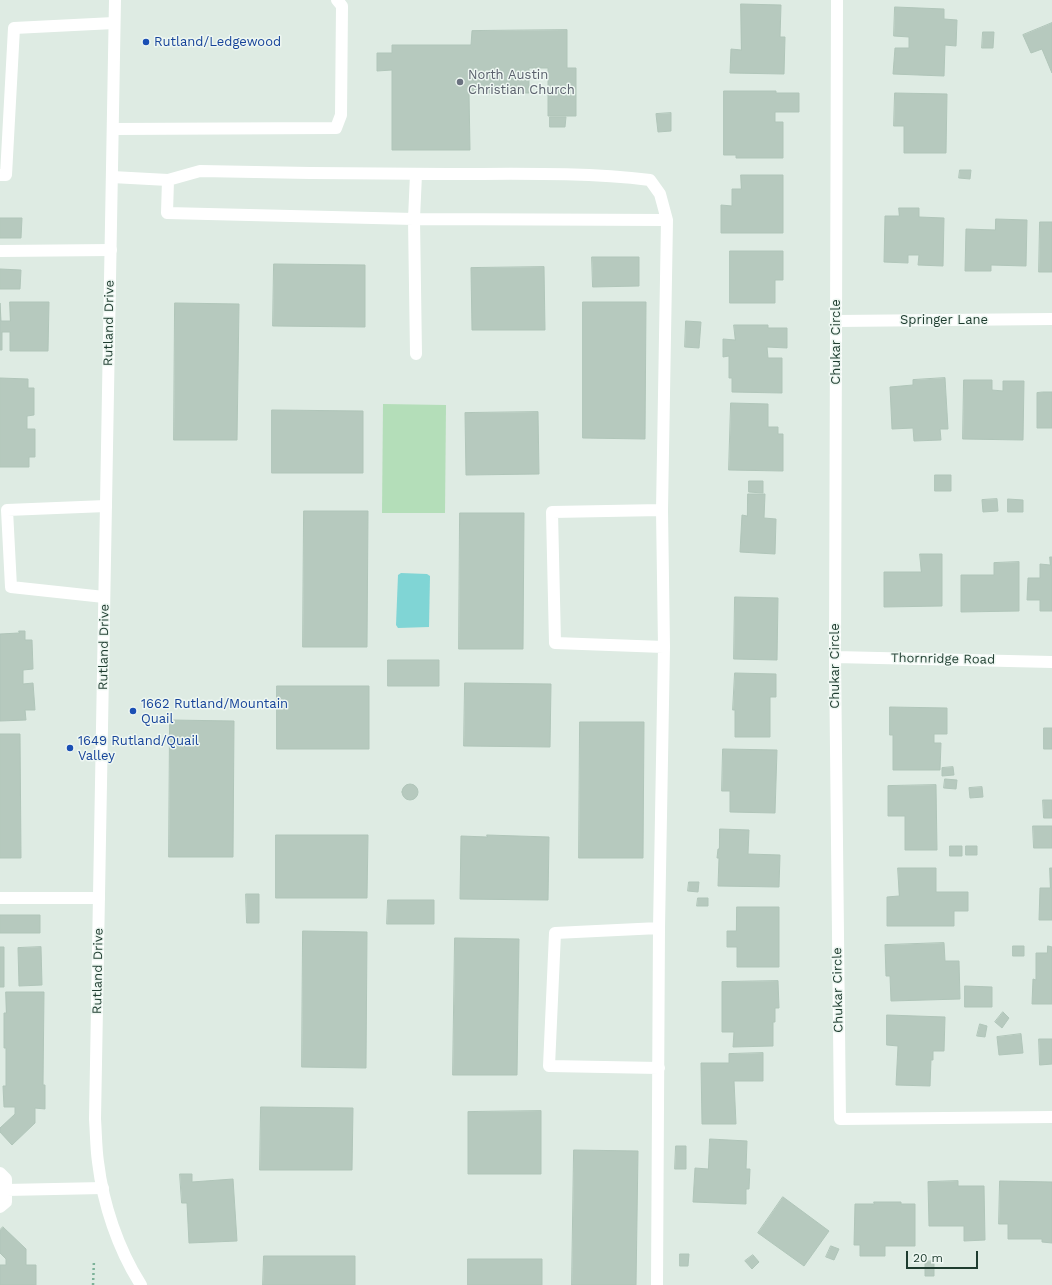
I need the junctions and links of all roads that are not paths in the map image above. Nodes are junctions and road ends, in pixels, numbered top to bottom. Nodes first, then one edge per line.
1 (115, 0) edge
2 (337, 0) edge
3 (838, 0) edge
4 (114, 23) junction
5 (113, 129) junction
6 (416, 174) junction
7 (0, 175) edge
8 (112, 177) junction
9 (168, 180) junction
10 (414, 219) junction
11 (667, 220) junction
12 (111, 250) junction
13 (0, 251) edge
14 (1052, 319) edge
15 (836, 321) junction
16 (416, 354) dead end
17 (106, 506) junction
18 (662, 510) junction
19 (104, 597) junction
20 (664, 647) junction
21 (835, 657) junction
22 (1052, 662) edge
23 (0, 898) edge
24 (99, 898) junction
25 (659, 928) junction
26 (659, 1068) junction
27 (1052, 1117) edge
28 (0, 1173) edge
29 (103, 1188) junction
30 (6, 1190) junction
31 (0, 1207) edge
32 (141, 1285) edge
33 (658, 1285) edge

1 - 4 street, Rutland Drive
2 - 5 street
3 - 15 street, Chukar Circle
4 - 5 street, Rutland Drive
4 - 7 street
5 - 8 street, Rutland Drive
6 - 9 street
6 - 10 street
6 - 11 street
8 - 9 street
8 - 12 street, Rutland Drive
9 - 10 street
10 - 11 street
10 - 16 street
11 - 18 street
12 - 13 street
12 - 17 street, Rutland Drive
14 - 15 street, Springer Lane
15 - 21 street, Chukar Circle
17 - 19 street, Rutland Drive
17 - 19 street
18 - 20 street
18 - 20 street
19 - 24 street, Rutland Drive
20 - 25 street
21 - 22 street, Thornridge Road
21 - 27 street, Chukar Circle
23 - 24 street
24 - 29 street, Rutland Drive
25 - 26 street
25 - 26 street
26 - 33 street
28 - 30 street
29 - 30 street
29 - 32 street, Rutland Drive
30 - 31 street

